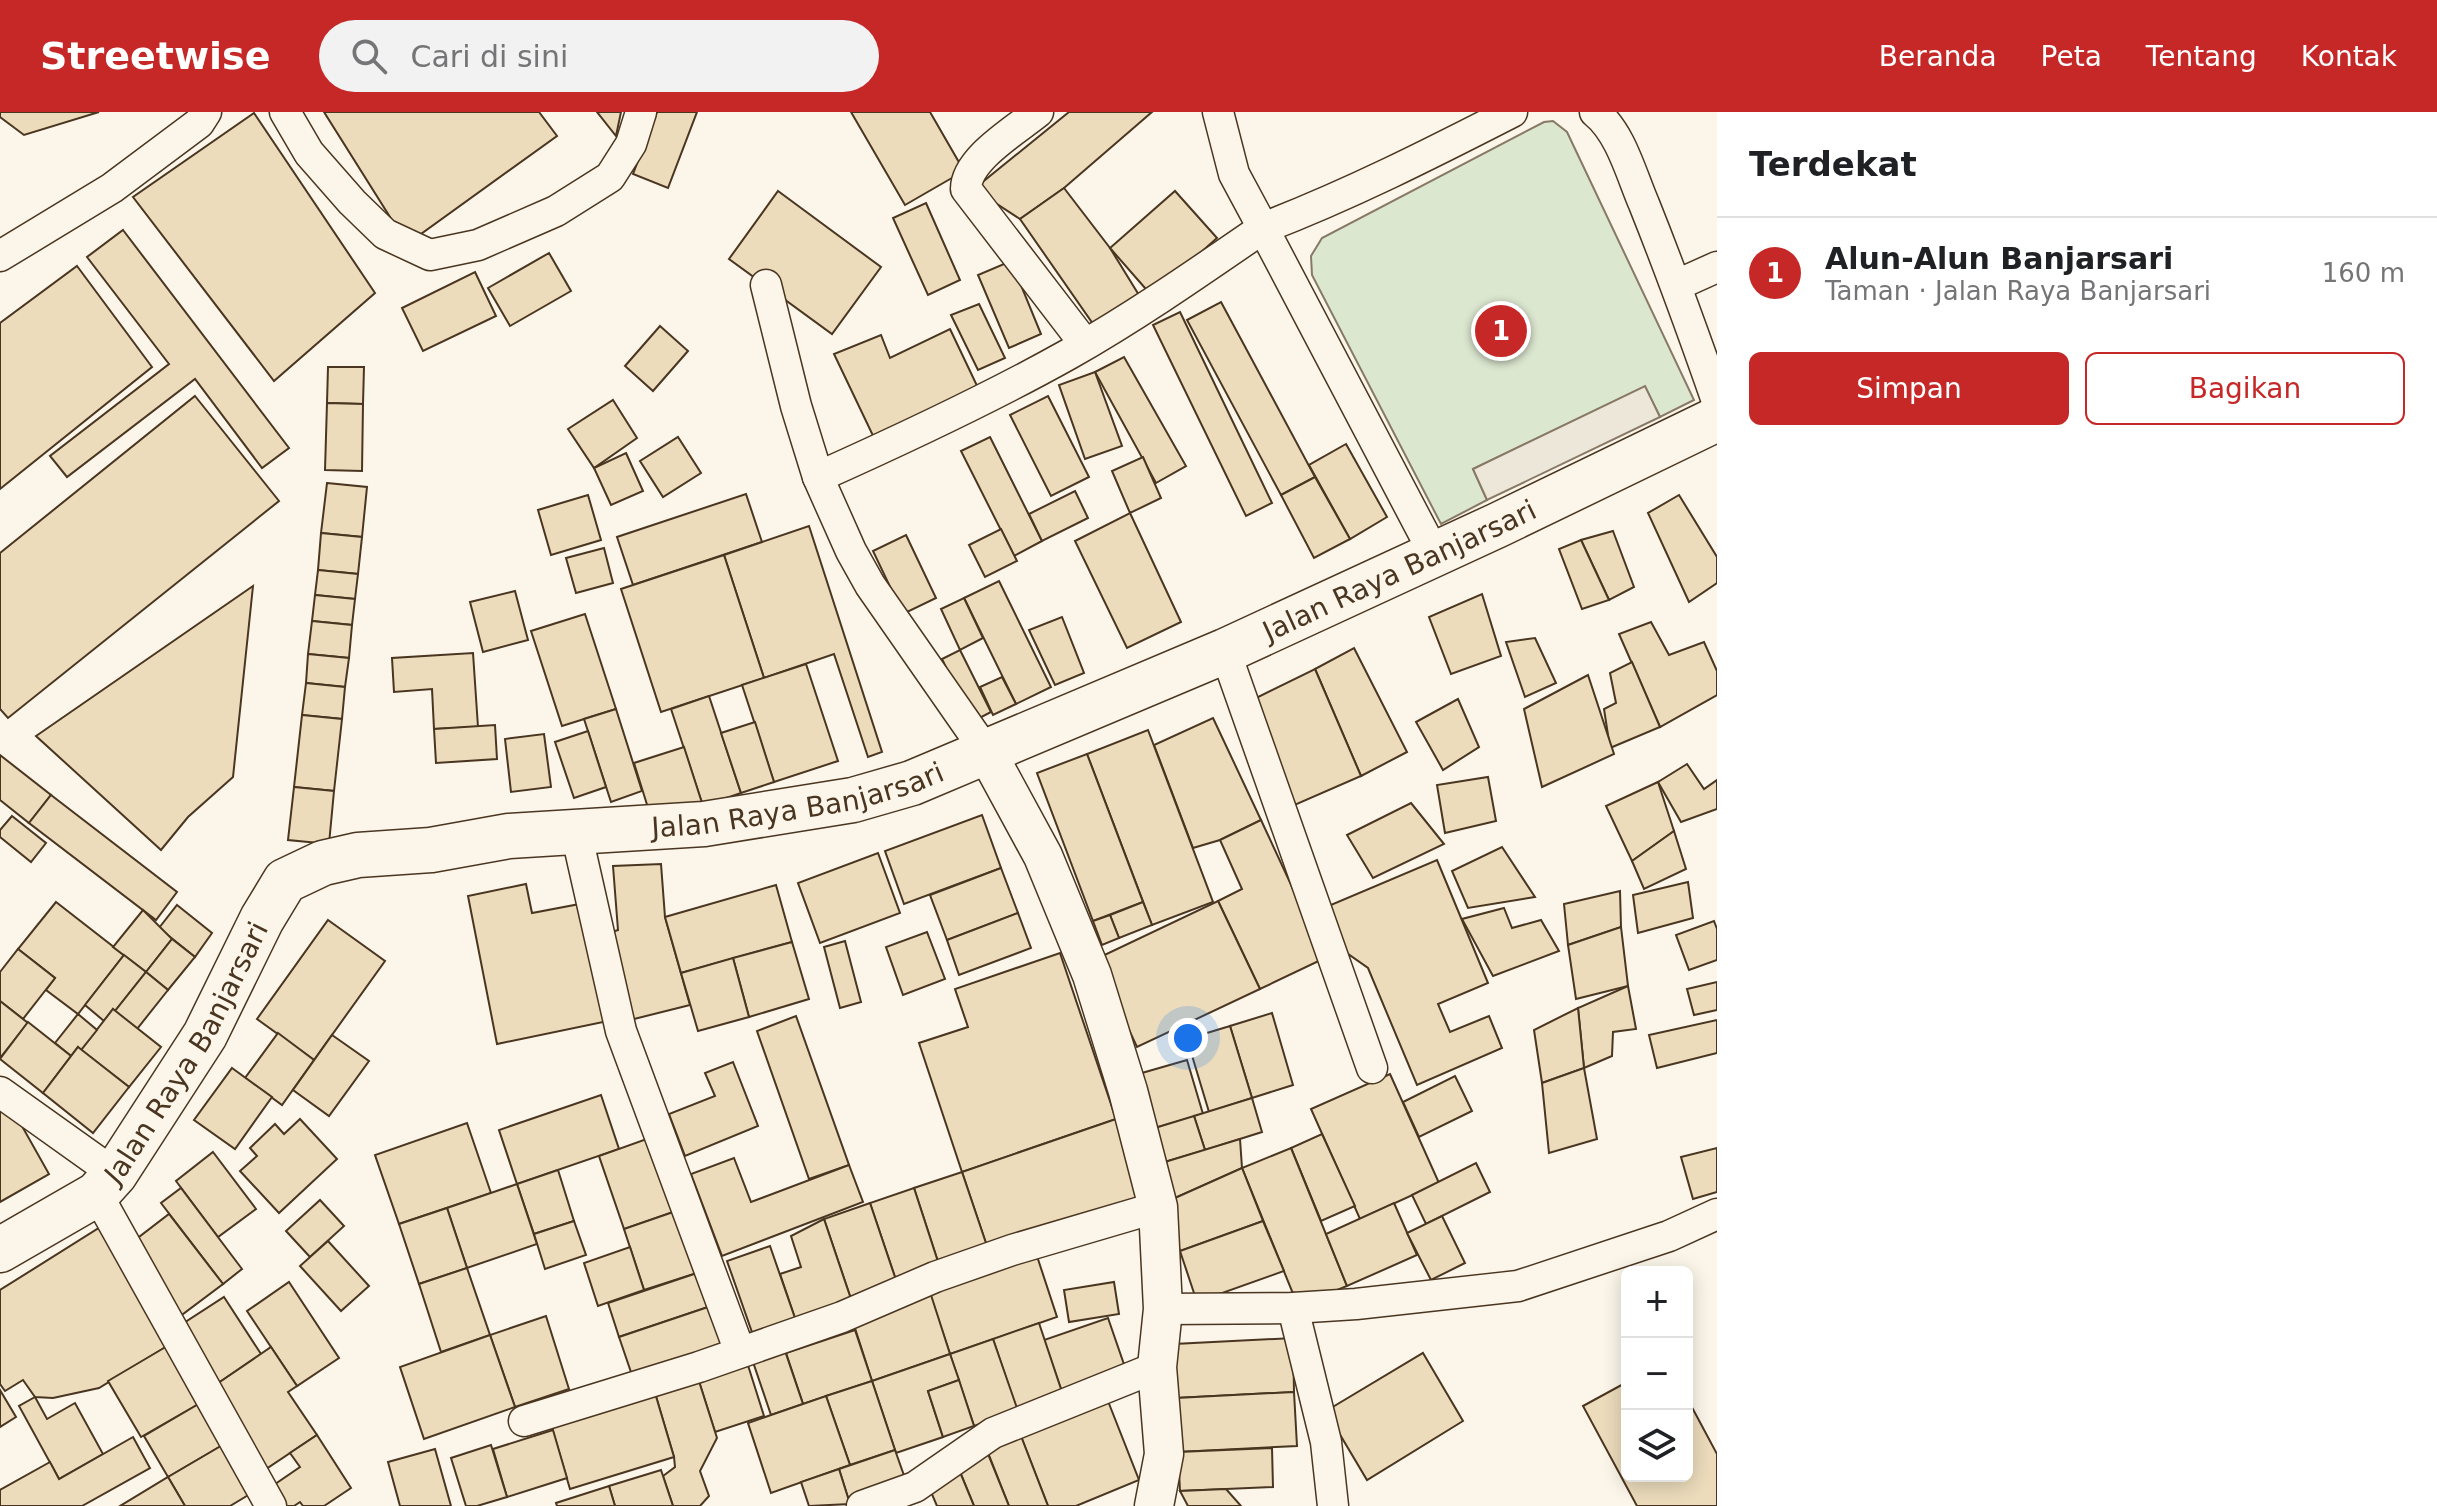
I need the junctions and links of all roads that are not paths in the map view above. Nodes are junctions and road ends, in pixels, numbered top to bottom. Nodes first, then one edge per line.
1 (206, 112) edge
2 (285, 112) edge
3 (641, 112) edge
4 (1038, 112) edge
5 (1218, 112) edge
6 (1512, 112) edge
7 (1597, 113) edge
8 (1263, 228) junction
9 (0, 256) edge
10 (1717, 267) edge
11 (766, 285) dead end
12 (1677, 285) junction
13 (1085, 344) junction
14 (1717, 401) edge
15 (1717, 419) edge
16 (818, 477) junction
17 (1435, 555) junction
18 (1225, 651) junction
19 (987, 753) junction
20 (576, 832) junction
21 (1372, 1068) dead end
22 (0, 1092) edge
23 (106, 1184) junction
24 (1158, 1207) junction
25 (1717, 1214) edge
26 (0, 1250) edge
27 (1293, 1308) junction
28 (1163, 1309) junction
29 (740, 1352) junction
30 (1157, 1367) junction
31 (524, 1421) dead end
32 (271, 1506) edge
33 (862, 1506) edge
34 (1154, 1506) edge
35 (1333, 1506) edge

1 - 9 street
2 - 3 street
4 - 13 street
5 - 8 street
6 - 8 street
7 - 12 street
8 - 13 street
8 - 17 street
10 - 12 street
11 - 16 street
12 - 14 street
13 - 16 street
15 - 17 highway, Jalan Raya Banjarsari
16 - 19 street
17 - 18 highway, Jalan Raya Banjarsari
18 - 19 highway, Jalan Raya Banjarsari
18 - 21 street
19 - 20 highway, Jalan Raya Banjarsari
19 - 24 street
20 - 23 highway, Jalan Raya Banjarsari
20 - 29 street
22 - 23 street
23 - 26 highway, Jalan Raya Banjarsari
23 - 32 street
24 - 28 street
24 - 29 street
25 - 27 street
27 - 28 street
27 - 35 street
28 - 30 street
29 - 31 street
30 - 33 street
30 - 34 street

